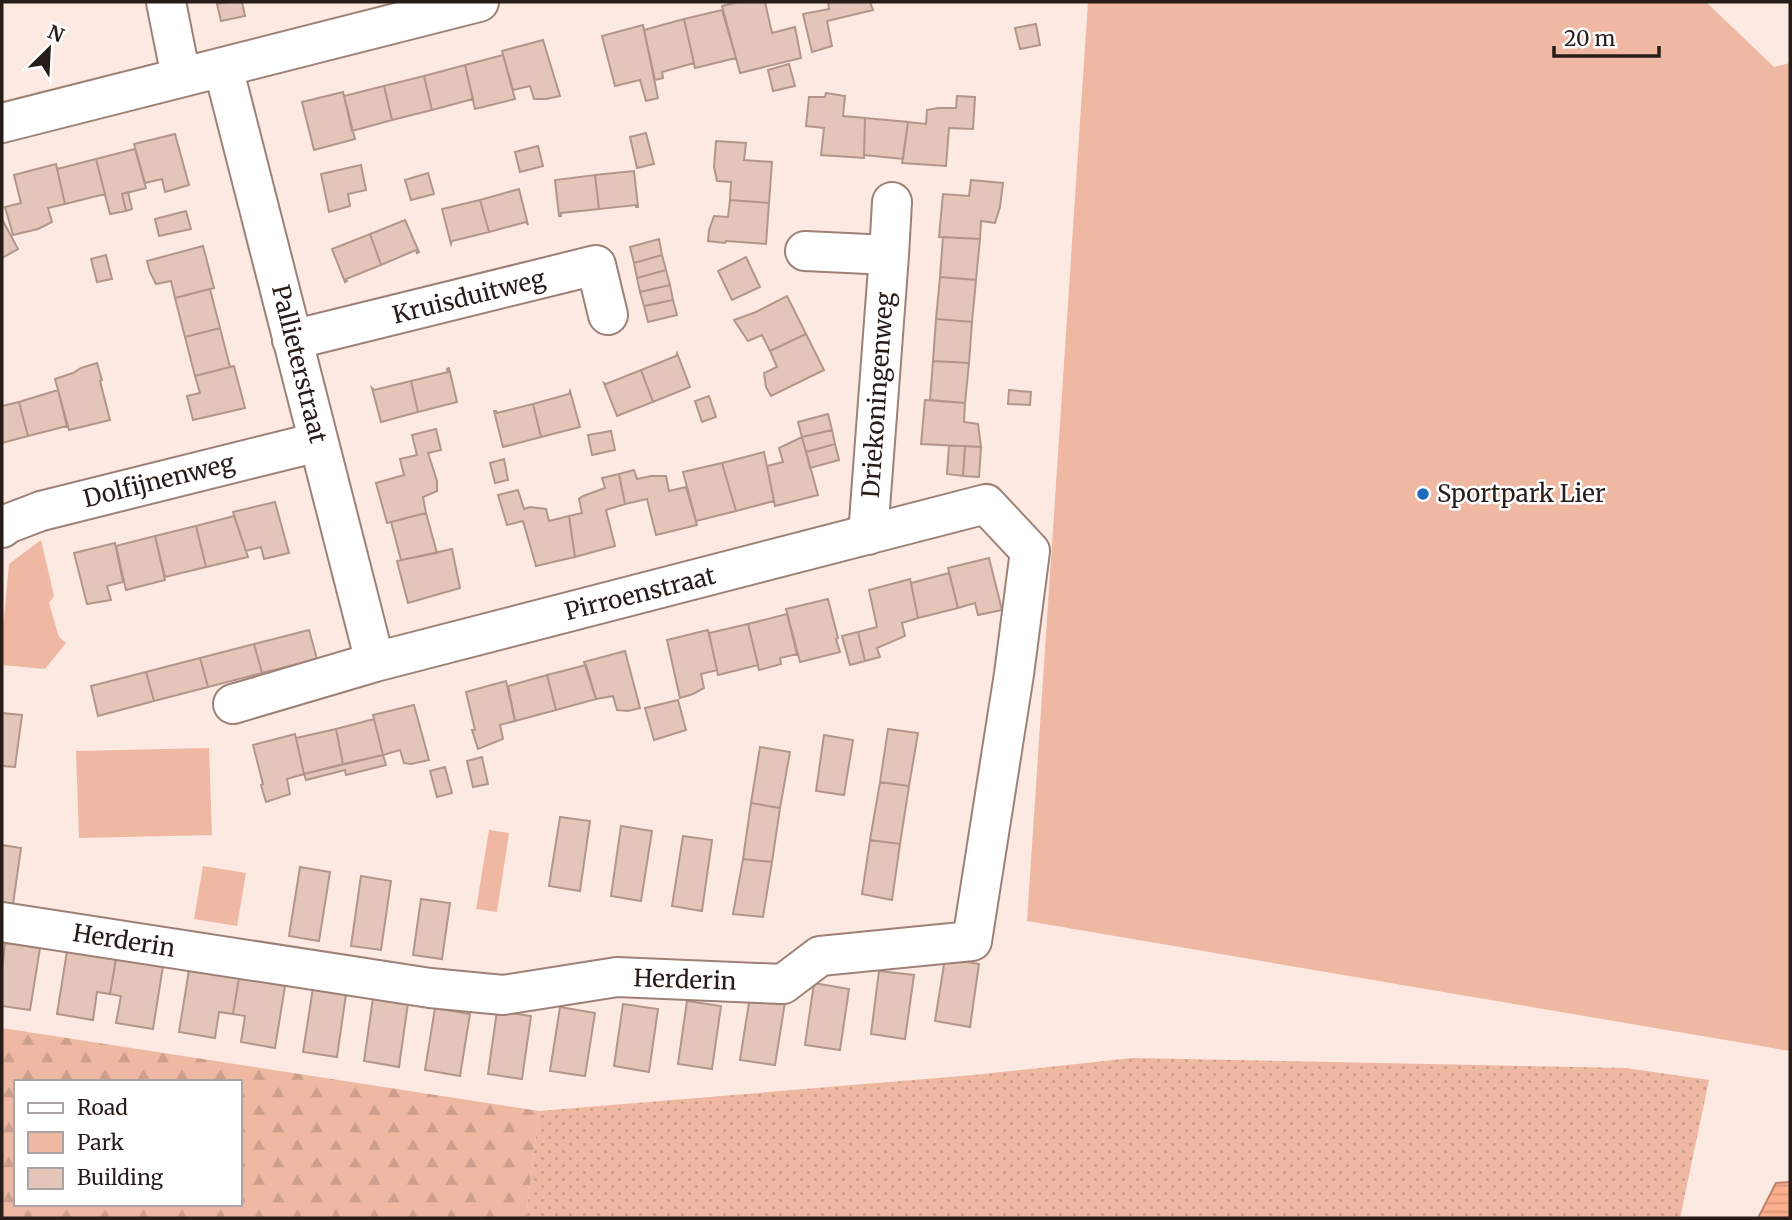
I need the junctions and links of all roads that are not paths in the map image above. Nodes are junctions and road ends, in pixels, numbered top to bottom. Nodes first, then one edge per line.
1 (166, 2) edge
2 (479, 2) edge
3 (223, 67) junction
4 (181, 77) junction
5 (2, 122) edge
6 (892, 202) dead end
7 (805, 251) dead end
8 (888, 255) junction
9 (608, 315) dead end
10 (292, 340) junction
11 (318, 442) junction
12 (2, 528) edge
13 (868, 535) junction
14 (1030, 551) joint
15 (375, 662) junction
16 (233, 704) dead end
17 (2, 922) edge

1 - 4 street
2 - 3 street
3 - 4 street
3 - 10 street, Pallieterstraat
4 - 5 street
6 - 8 street, Driekoningenweg
7 - 8 street, Driekoningenweg
8 - 13 street, Driekoningenweg
9 - 10 street, Kruisduitweg
10 - 11 street, Pallieterstraat
11 - 12 street, Dolfijnenweg
11 - 15 street, Pallieterstraat
13 - 14 street, Pirroenstraat
13 - 15 street, Pirroenstraat
14 - 17 street, Herderin
15 - 16 street, Pirroenstraat

